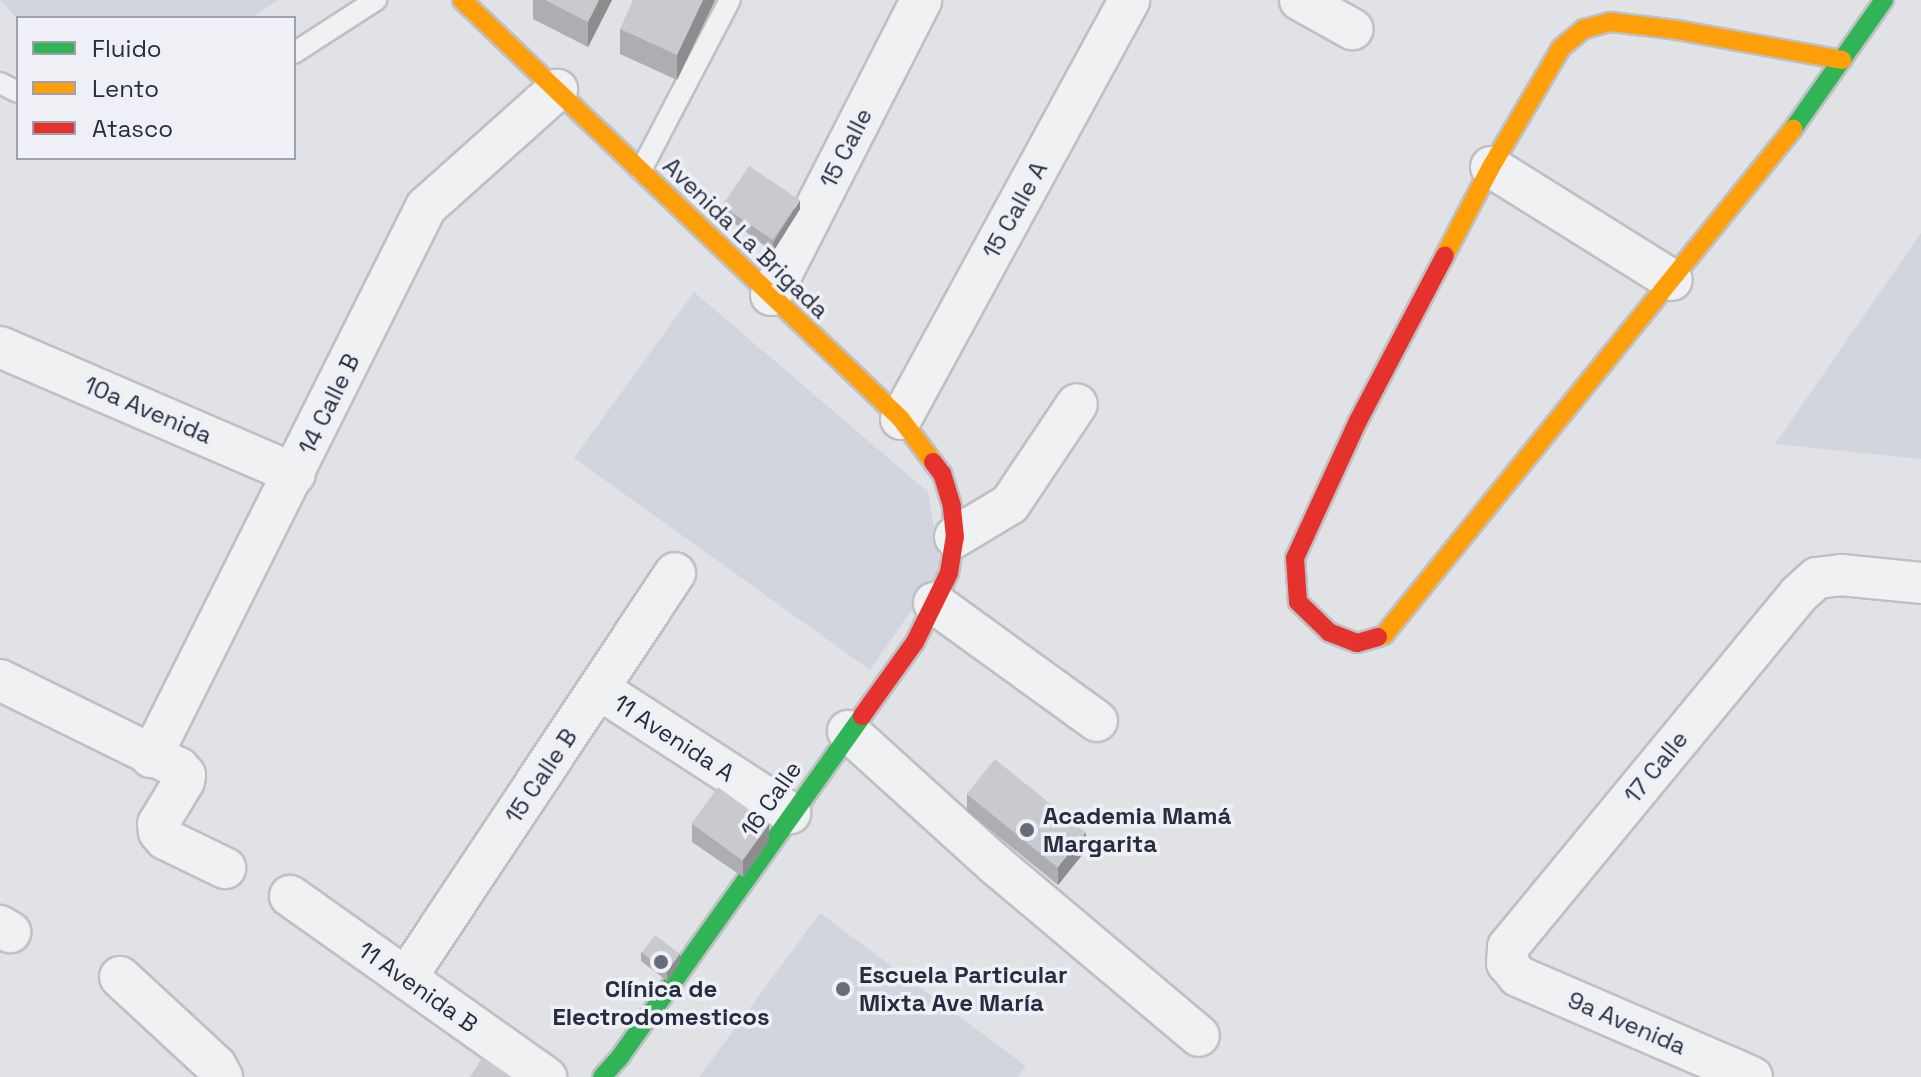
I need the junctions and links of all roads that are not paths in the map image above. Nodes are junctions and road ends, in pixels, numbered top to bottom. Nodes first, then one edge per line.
1 (376, 0) edge
2 (462, 0) edge
3 (730, 0) edge
4 (921, 0) edge
5 (1129, 0) edge
6 (1300, 0) edge
7 (1884, 0) edge
8 (1352, 29) dead end
9 (296, 52) edge
10 (1842, 60) junction
11 (557, 90) junction
12 (1491, 167) junction
13 (641, 170) junction
14 (1672, 280) junction
15 (771, 295) junction
16 (0, 347) edge
17 (1077, 404) dead end
18 (901, 419) junction
19 (295, 474) junction
20 (955, 537) junction
21 (675, 573) dead end
22 (1921, 583) edge
23 (934, 603) junction
24 (0, 680) edge
25 (599, 689) junction
26 (1097, 721) dead end
27 (848, 731) junction
28 (151, 757) junction
29 (790, 813) junction
30 (225, 868) dead end
31 (290, 896) dead end
32 (1507, 963) joint
33 (120, 977) dead end
34 (406, 978) junction
35 (1199, 1036) dead end
36 (222, 1077) edge
37 (546, 1077) edge
38 (602, 1077) edge
39 (1752, 1077) edge

1 - 9 lane
2 - 11 street, Avenida La Brigada
3 - 13 lane
4 - 15 street, 15 Calle
5 - 18 street, 15 Calle A
6 - 8 street
7 - 10 street
10 - 12 street
10 - 14 street
11 - 13 street, Avenida La Brigada
11 - 19 street, 14 Calle B
12 - 14 street
12 - 14 street
13 - 15 street, Avenida La Brigada
15 - 18 street, Avenida La Brigada
16 - 19 street, 10a Avenida
17 - 20 street
18 - 20 street, Avenida La Brigada
19 - 28 street, 14 Calle B
20 - 23 street, 16 Calle
21 - 25 street, 15 Calle B
22 - 32 street, 17 Calle
23 - 26 street
23 - 27 street, 16 Calle
24 - 28 street
25 - 29 street, 11 Avenida A
25 - 34 street, 15 Calle B
27 - 29 street, 16 Calle
27 - 35 street
28 - 30 street
29 - 38 street, 16 Calle
31 - 34 street, 11 Avenida B
32 - 39 street, 9a Avenida
33 - 36 street
34 - 37 street, 11 Avenida B

